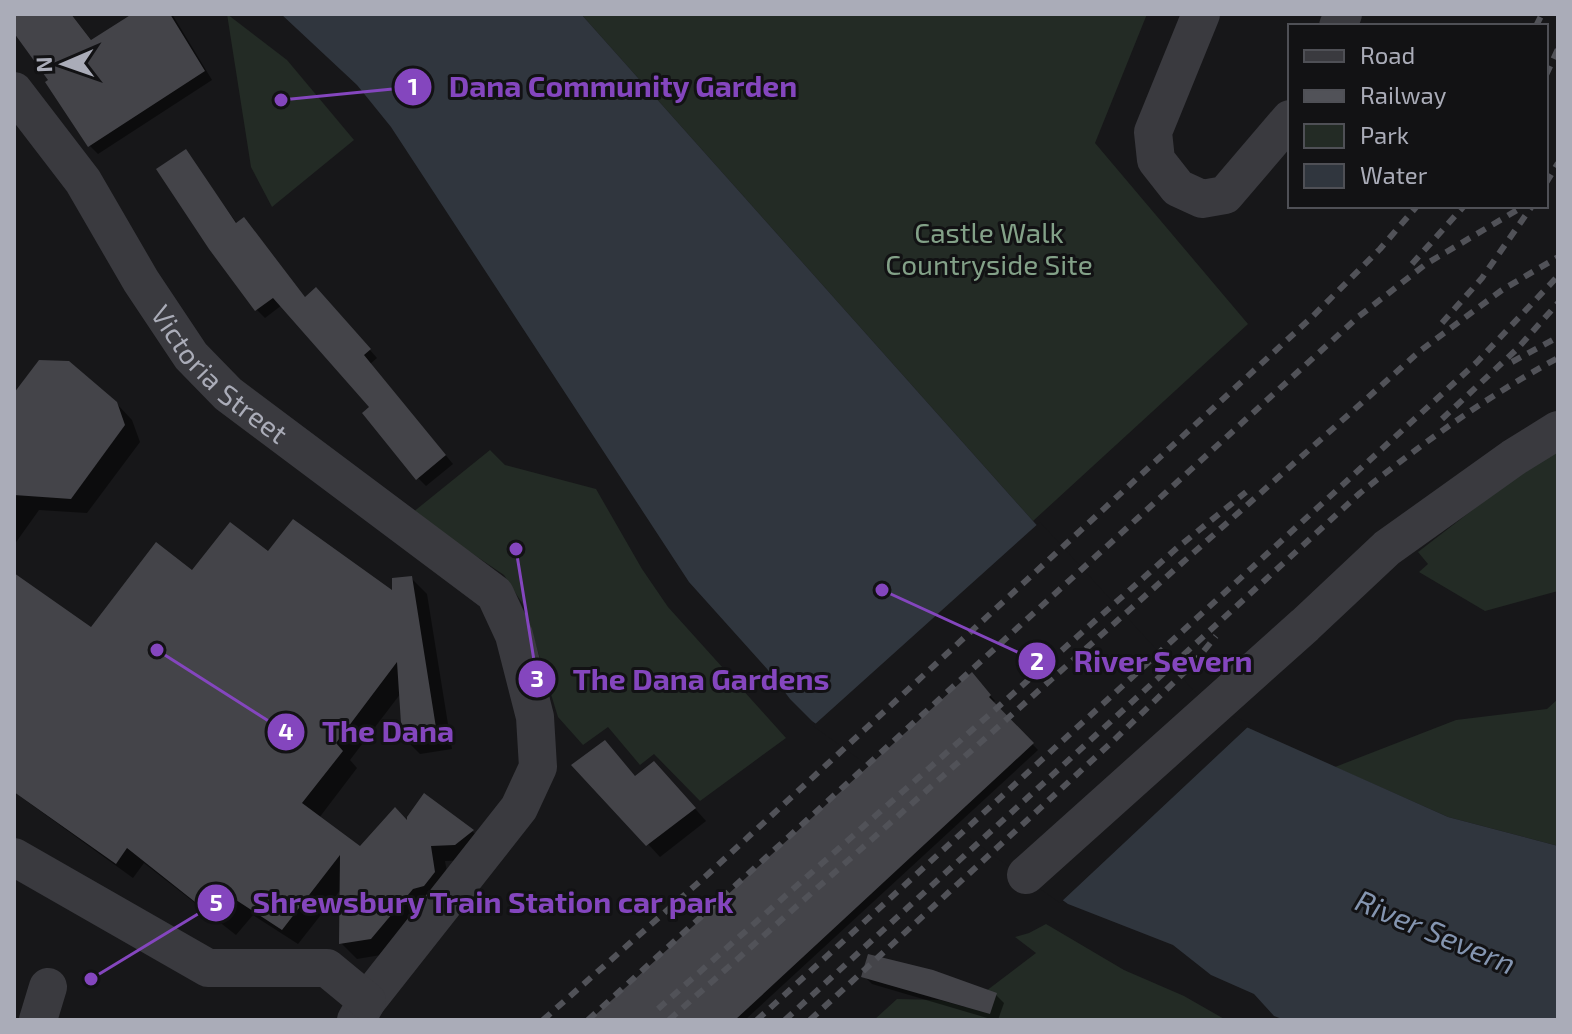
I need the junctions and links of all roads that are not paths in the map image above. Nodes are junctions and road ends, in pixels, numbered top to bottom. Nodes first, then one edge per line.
1 (1201, 14) edge
2 (14, 91) edge
3 (1288, 121) edge
4 (1558, 430) edge
5 (14, 857) edge
6 (1026, 875) dead end
7 (362, 1011) edge

1 - 3 street
2 - 7 street, Victoria Street
4 - 6 street
5 - 7 street

